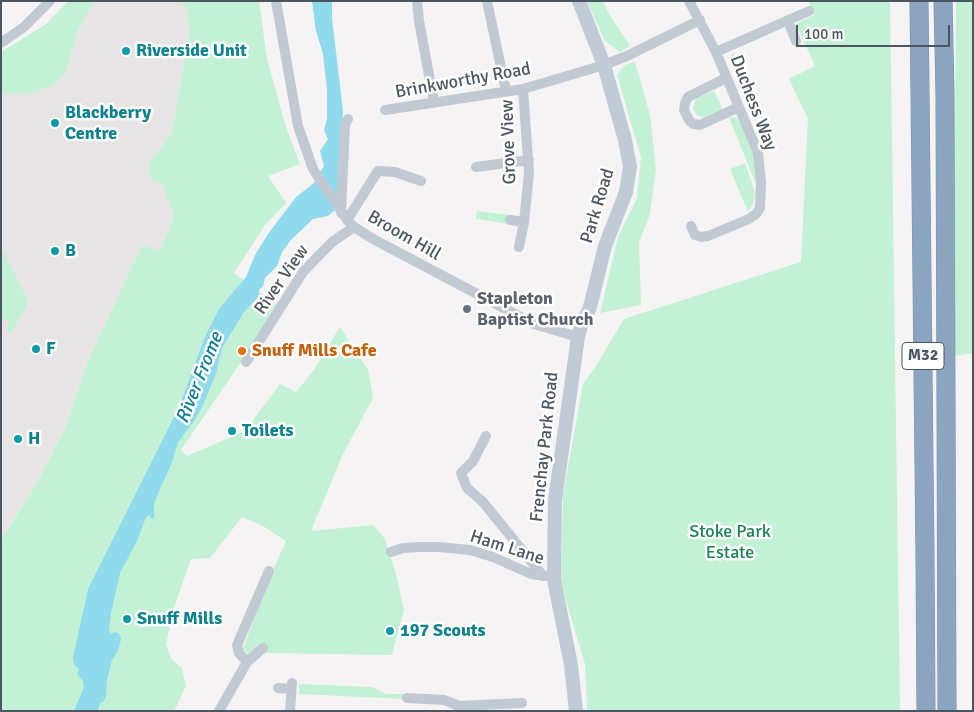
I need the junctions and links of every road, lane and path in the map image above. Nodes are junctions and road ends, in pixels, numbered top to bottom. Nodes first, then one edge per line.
1 (276, 1) edge
2 (417, 1) edge
3 (487, 1) edge
4 (579, 1) edge
5 (690, 1) edge
6 (919, 1) edge
7 (943, 1) edge
8 (47, 2) edge
9 (809, 11) dead end
10 (700, 20) junction
11 (788, 21) junction
12 (796, 40) dead end
13 (1, 43) edge
14 (716, 52) junction
15 (604, 65) junction
16 (726, 78) junction
17 (523, 90) junction
18 (506, 91) junction
19 (434, 102) junction
20 (739, 107) junction
21 (385, 110) dead end
22 (348, 118) dead end
23 (529, 160) junction
24 (476, 167) dead end
25 (421, 180) dead end
26 (345, 217) junction
27 (510, 220) dead end
28 (524, 222) junction
29 (691, 226) dead end
30 (519, 247) dead end
31 (578, 337) junction
32 (246, 362) dead end
33 (486, 436) dead end
34 (391, 552) dead end
35 (269, 571) dead end
36 (548, 578) junction
37 (263, 648) dead end
38 (247, 662) junction
39 (278, 688) dead end
40 (408, 698) dead end
41 (522, 703) dead end
42 (459, 708) edge
43 (219, 711) edge
44 (290, 711) edge
45 (576, 711) edge
46 (926, 711) edge
47 (947, 711) edge

1 - 26 street, Broom Hill
2 - 19 street
3 - 18 street
4 - 15 main road, Park Road
5 - 10 street, Duchess Way
6 - 46 highway, M32
7 - 47 highway, M32
8 - 13 street
9 - 11 street
10 - 14 street, Duchess Way
10 - 15 street
11 - 12 street
11 - 14 street
14 - 16 street, Duchess Way
15 - 17 street, Brinkworthy Road
15 - 31 main road, Park Road
16 - 20 street, Duchess Way
16 - 20 street
17 - 18 street, Brinkworthy Road
17 - 23 street, Grove View
18 - 19 street, Brinkworthy Road
19 - 21 street, Brinkworthy Road
20 - 29 street, Duchess Way
22 - 26 street
23 - 24 street
23 - 28 street, Grove View
25 - 26 street
26 - 31 street, Broom Hill
26 - 32 street, River View
27 - 28 street
28 - 30 street, Grove View
31 - 36 main road, Frenchay Park Road
33 - 36 street
34 - 36 street, Ham Lane
35 - 38 street
36 - 45 main road, Frenchay Park Road
37 - 38 street
38 - 43 street
39 - 44 street
40 - 42 street
41 - 42 street

